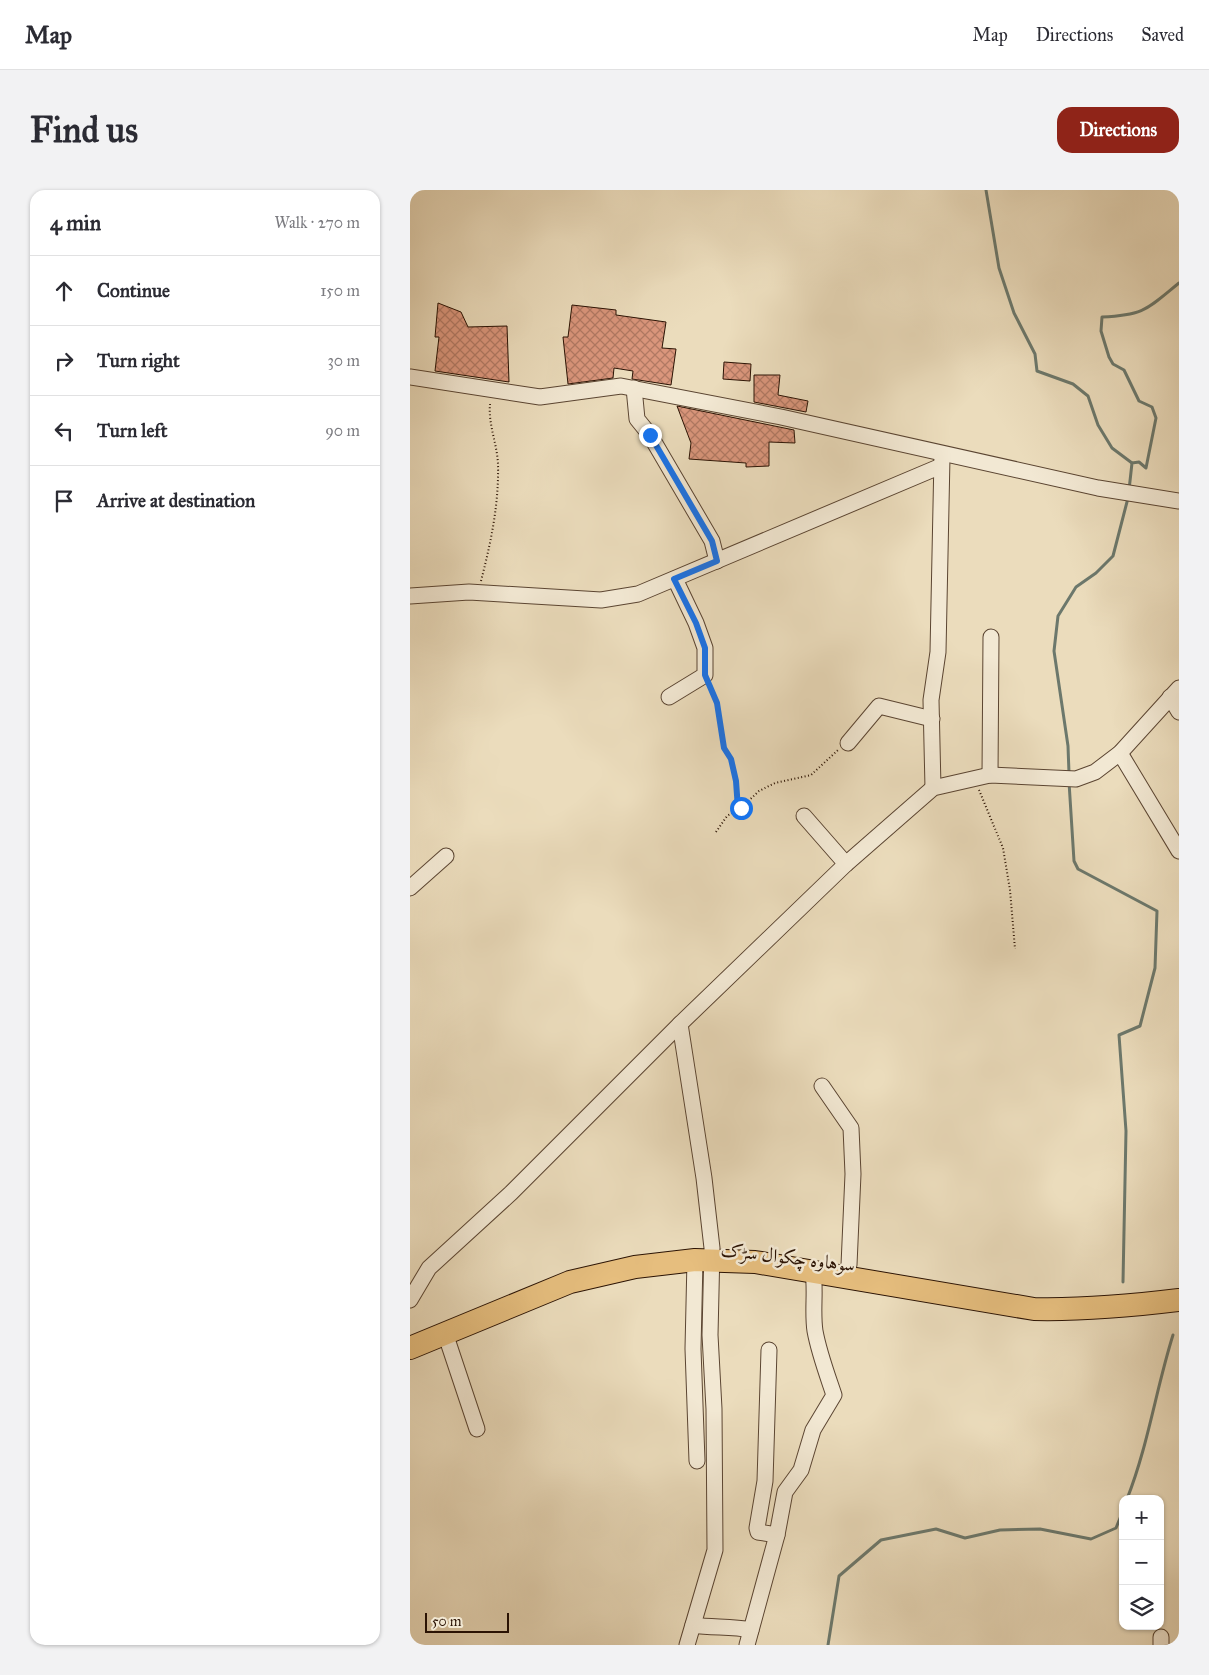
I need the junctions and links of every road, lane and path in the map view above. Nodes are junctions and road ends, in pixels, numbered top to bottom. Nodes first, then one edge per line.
1 (410, 377) edge
2 (492, 388) junction
3 (634, 388) junction
4 (942, 459) junction
5 (1179, 501) edge
6 (717, 561) junction
7 (674, 579) junction
8 (478, 593) junction
9 (410, 596) edge
10 (990, 637) dead end
11 (705, 675) junction
12 (1175, 693) edge
13 (669, 697) dead end
14 (1179, 712) edge
15 (932, 719) junction
16 (848, 743) joint
17 (1120, 753) junction
18 (990, 775) junction
19 (974, 778) junction
20 (933, 788) junction
21 (738, 809) junction
22 (804, 816) dead end
23 (716, 832) dead end
24 (1179, 851) edge
25 (446, 856) dead end
26 (846, 864) junction
27 (410, 888) edge
28 (1015, 949) dead end
29 (680, 1024) junction
30 (822, 1086) dead end
31 (706, 1256) junction
32 (849, 1265) junction
33 (813, 1272) junction
34 (1179, 1289) edge
35 (410, 1300) edge
36 (1179, 1300) edge
37 (410, 1332) edge
38 (445, 1333) junction
39 (410, 1348) edge
40 (769, 1350) dead end
41 (477, 1429) dead end
42 (696, 1461) dead end
43 (777, 1535) junction
44 (693, 1625) junction
45 (749, 1638) edge
46 (687, 1645) edge

1 - 2 street
2 - 3 street
2 - 8 path
3 - 4 street
3 - 6 street
4 - 5 street
4 - 6 street
4 - 15 street
6 - 7 street
7 - 8 street
7 - 11 street
8 - 9 street
10 - 18 street
11 - 13 street
11 - 21 path
12 - 14 street
12 - 17 street
15 - 16 street
15 - 20 street
16 - 21 path
17 - 18 street
17 - 24 street
18 - 19 street
19 - 20 street
19 - 28 path
20 - 26 street
21 - 23 path
22 - 26 street
25 - 27 street
26 - 29 street
29 - 31 street
29 - 35 street
30 - 32 street
31 - 32 highway, سوہاوہ چکوال سڑک
31 - 33 highway
31 - 37 highway, سوہاوہ چکوال سڑک
31 - 38 highway
31 - 42 street
31 - 44 street
32 - 34 highway, سوہاوہ چکوال سڑک
33 - 36 highway
33 - 43 street
38 - 39 highway
38 - 41 street
40 - 43 street
43 - 45 street
44 - 45 street
44 - 46 street

